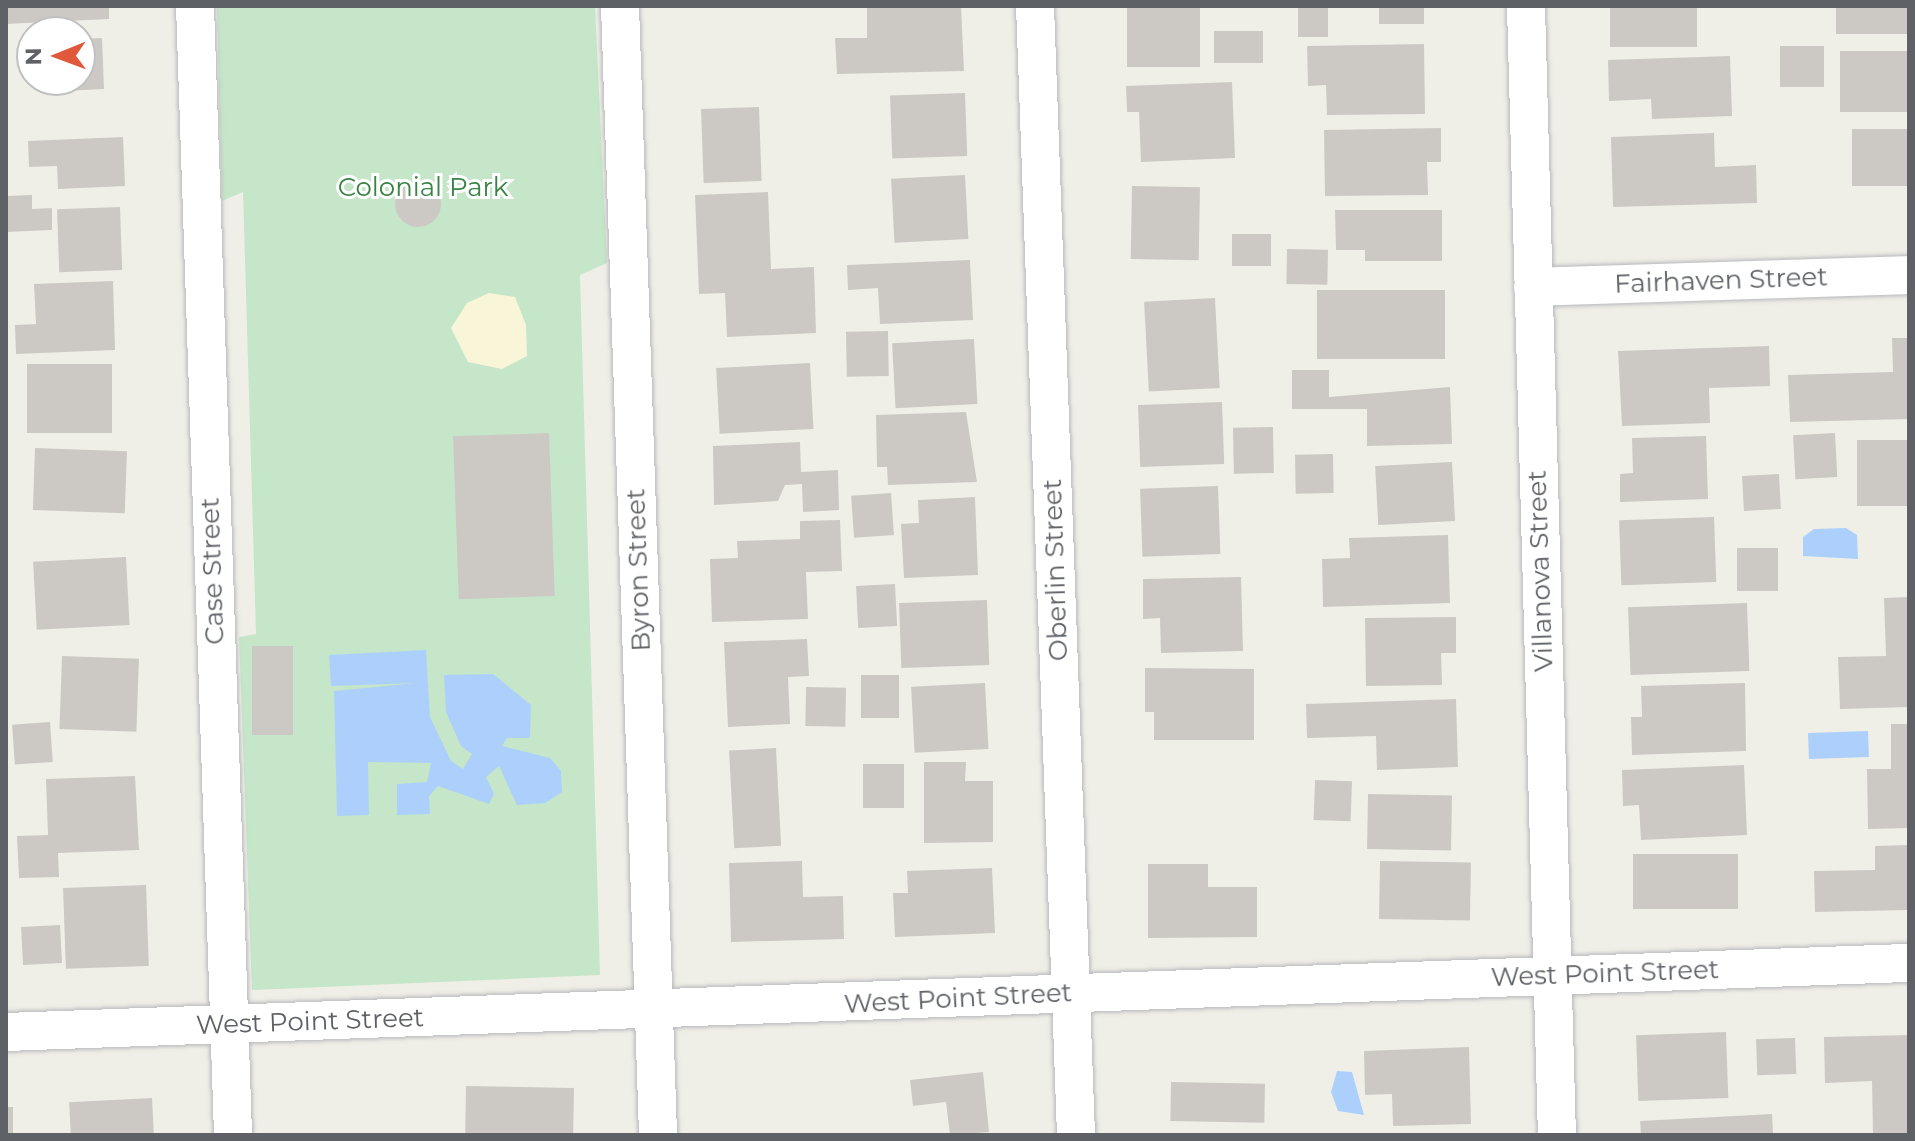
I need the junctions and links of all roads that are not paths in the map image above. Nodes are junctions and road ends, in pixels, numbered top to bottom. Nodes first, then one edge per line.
1 (195, 6) edge
2 (620, 6) edge
3 (1035, 6) edge
4 (1526, 6) edge
5 (1909, 275) edge
6 (1533, 287) junction
7 (1909, 963) edge
8 (1552, 976) junction
9 (1071, 993) junction
10 (654, 1010) junction
11 (229, 1025) junction
12 (6, 1032) edge
13 (233, 1135) edge
14 (658, 1135) edge
15 (1076, 1135) edge
16 (1557, 1135) edge

1 - 11 street, Case Street
2 - 10 street, Byron Street
3 - 9 street, Oberlin Street
4 - 6 street, Villanova Street
5 - 6 street, Fairhaven Street
6 - 8 street, Villanova Street
7 - 8 street, West Point Street
8 - 9 street, West Point Street
8 - 16 street, Villanova Street
9 - 10 street, West Point Street
9 - 15 street, Oberlin Street
10 - 11 street, West Point Street
10 - 14 street, Byron Street
11 - 12 street, West Point Street
11 - 13 street, Case Street

